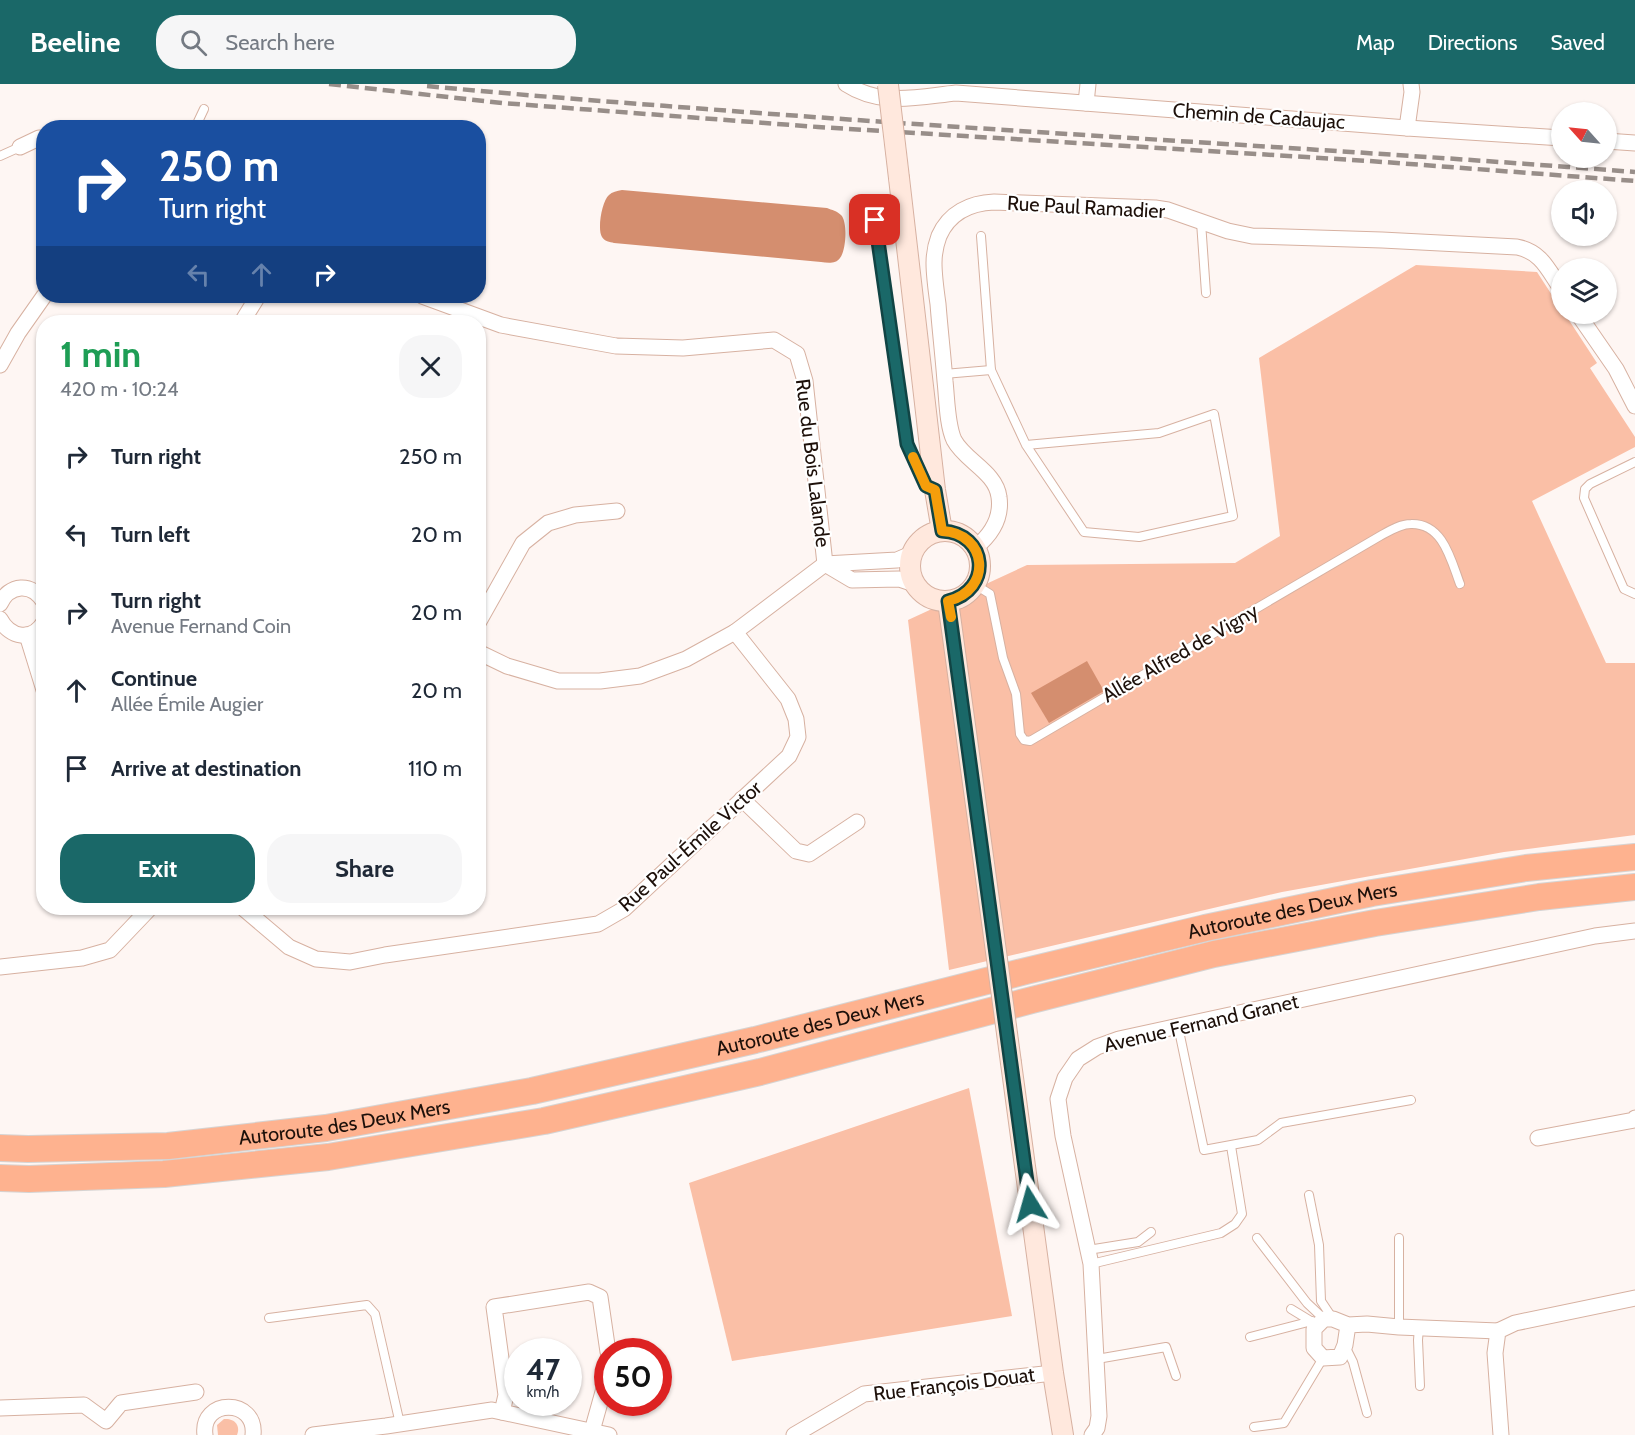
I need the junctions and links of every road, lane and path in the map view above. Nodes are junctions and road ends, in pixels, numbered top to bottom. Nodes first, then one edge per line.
1 (846, 84) edge
2 (888, 84) edge
3 (1088, 84) edge
4 (1411, 84) edge
5 (1086, 103) junction
6 (204, 109) dead end
7 (199, 120) edge
8 (1407, 128) junction
9 (1551, 137) edge
10 (36, 139) edge
11 (1617, 142) edge
12 (1635, 143) edge
13 (20, 147) joint
14 (0, 156) edge
15 (872, 202) dead end
16 (1201, 222) junction
17 (981, 236) dead end
18 (1551, 275) edge
19 (1206, 293) dead end
20 (39, 303) edge
21 (441, 303) edge
22 (474, 315) edge
23 (486, 319) edge
24 (1585, 324) edge
25 (0, 365) edge
26 (991, 370) junction
27 (944, 374) junction
28 (1635, 406) edge
29 (1026, 445) junction
30 (1635, 462) edge
31 (935, 490) junction
32 (617, 511) dead end
33 (942, 531) junction
34 (975, 548) junction
35 (911, 554) junction
36 (825, 564) junction
37 (914, 584) junction
38 (974, 584) junction
39 (1460, 585) dead end
40 (36, 592) edge
41 (1635, 594) edge
42 (948, 601) junction
43 (0, 604) edge
44 (486, 609) edge
45 (1, 624) edge
46 (36, 630) edge
47 (735, 632) junction
48 (27, 635) junction
49 (486, 656) edge
50 (36, 664) edge
51 (742, 799) junction
52 (857, 822) dead end
53 (1635, 857) edge
54 (1635, 887) edge
55 (143, 915) edge
56 (251, 915) edge
57 (1635, 931) edge
58 (0, 967) edge
59 (1178, 1026) junction
60 (1411, 1100) dead end
61 (1635, 1118) edge
62 (1538, 1138) dead end
63 (1231, 1146) junction
64 (0, 1148) edge
65 (0, 1178) edge
66 (1309, 1195) dead end
67 (1151, 1232) dead end
68 (1257, 1238) dead end
69 (1399, 1238) dead end
70 (1089, 1257) junction
71 (1635, 1298) edge
72 (1290, 1309) dead end
73 (269, 1318) dead end
74 (1321, 1321) junction
75 (1348, 1325) junction
76 (1399, 1327) junction
77 (1419, 1328) junction
78 (1498, 1330) junction
79 (1250, 1337) dead end
80 (606, 1338) edge
81 (1345, 1345) junction
82 (1323, 1358) junction
83 (1097, 1359) junction
84 (1053, 1373) junction
85 (1176, 1376) dead end
86 (1420, 1386) dead end
87 (196, 1392) dead end
88 (0, 1408) edge
89 (502, 1412) junction
90 (1367, 1413) dead end
91 (596, 1416) edge
92 (400, 1424) junction
93 (1254, 1427) dead end
94 (105, 1428) edge
95 (557, 1429) edge
96 (592, 1431) junction
97 (346, 1433) edge
98 (205, 1435) edge
99 (252, 1435) edge
100 (313, 1435) edge
101 (609, 1435) edge
102 (794, 1435) edge
103 (1063, 1435) edge
104 (1092, 1435) edge
105 (1501, 1435) edge

1 - 5 street, Chemin de Cadaujac
2 - 31 main road, bridge
3 - 5 street
4 - 8 street
5 - 8 street, Chemin de Cadaujac
6 - 7 lane
8 - 9 street, Chemin de Cadaujac
10 - 13 street
11 - 12 street
13 - 14 lane
15 - 31 lane
16 - 18 street, Rue Paul Ramadier
16 - 19 lane
16 - 27 street, Rue Paul Ramadier
17 - 26 lane
20 - 25 street
21 - 22 street, Rue du Bois Lalande
23 - 36 street, Rue du Bois Lalande
24 - 28 street
26 - 27 lane
26 - 29 lane
27 - 34 street, Rue Paul Ramadier
29 - 29 lane
30 - 41 lane
31 - 33 main road
32 - 44 street
33 - 34 main road
33 - 35 main road
34 - 38 main road
35 - 36 street
35 - 37 main road
36 - 37 street
36 - 47 street
37 - 42 main road
38 - 39 lane, Allée Alfred de Vigny
38 - 42 main road
40 - 43 street
42 - 84 main road, bridge
45 - 48 street
46 - 48 street
47 - 49 street
47 - 51 street, Rue Paul-Émile Victor
48 - 50 street
51 - 52 street
51 - 56 street, Rue Paul-Émile Victor
53 - 64 highway, Autoroute des Deux Mers
54 - 65 highway, Autoroute des Deux Mers
55 - 58 street
57 - 59 street, Avenue Fernand Granet
59 - 63 lane
59 - 70 street, Avenue Fernand Granet
60 - 63 lane
61 - 62 street
63 - 70 lane
66 - 74 lane
67 - 70 lane
68 - 74 lane
69 - 76 lane
70 - 83 street, Avenue Fernand Granet
71 - 78 street
72 - 74 lane
73 - 92 lane
74 - 75 street
74 - 79 lane
74 - 82 street
75 - 76 street
75 - 81 street
76 - 77 street
77 - 78 street
77 - 86 lane
78 - 105 street
80 - 89 street
81 - 82 street
81 - 90 lane
82 - 93 lane
83 - 85 lane
83 - 104 street, Avenue Fernand Granet
84 - 102 street, Rue François Douat
84 - 103 main road
87 - 94 street
88 - 94 street
89 - 92 street
89 - 95 street
91 - 96 street
92 - 97 street
95 - 96 street
96 - 101 street
97 - 100 street
98 - 99 street

